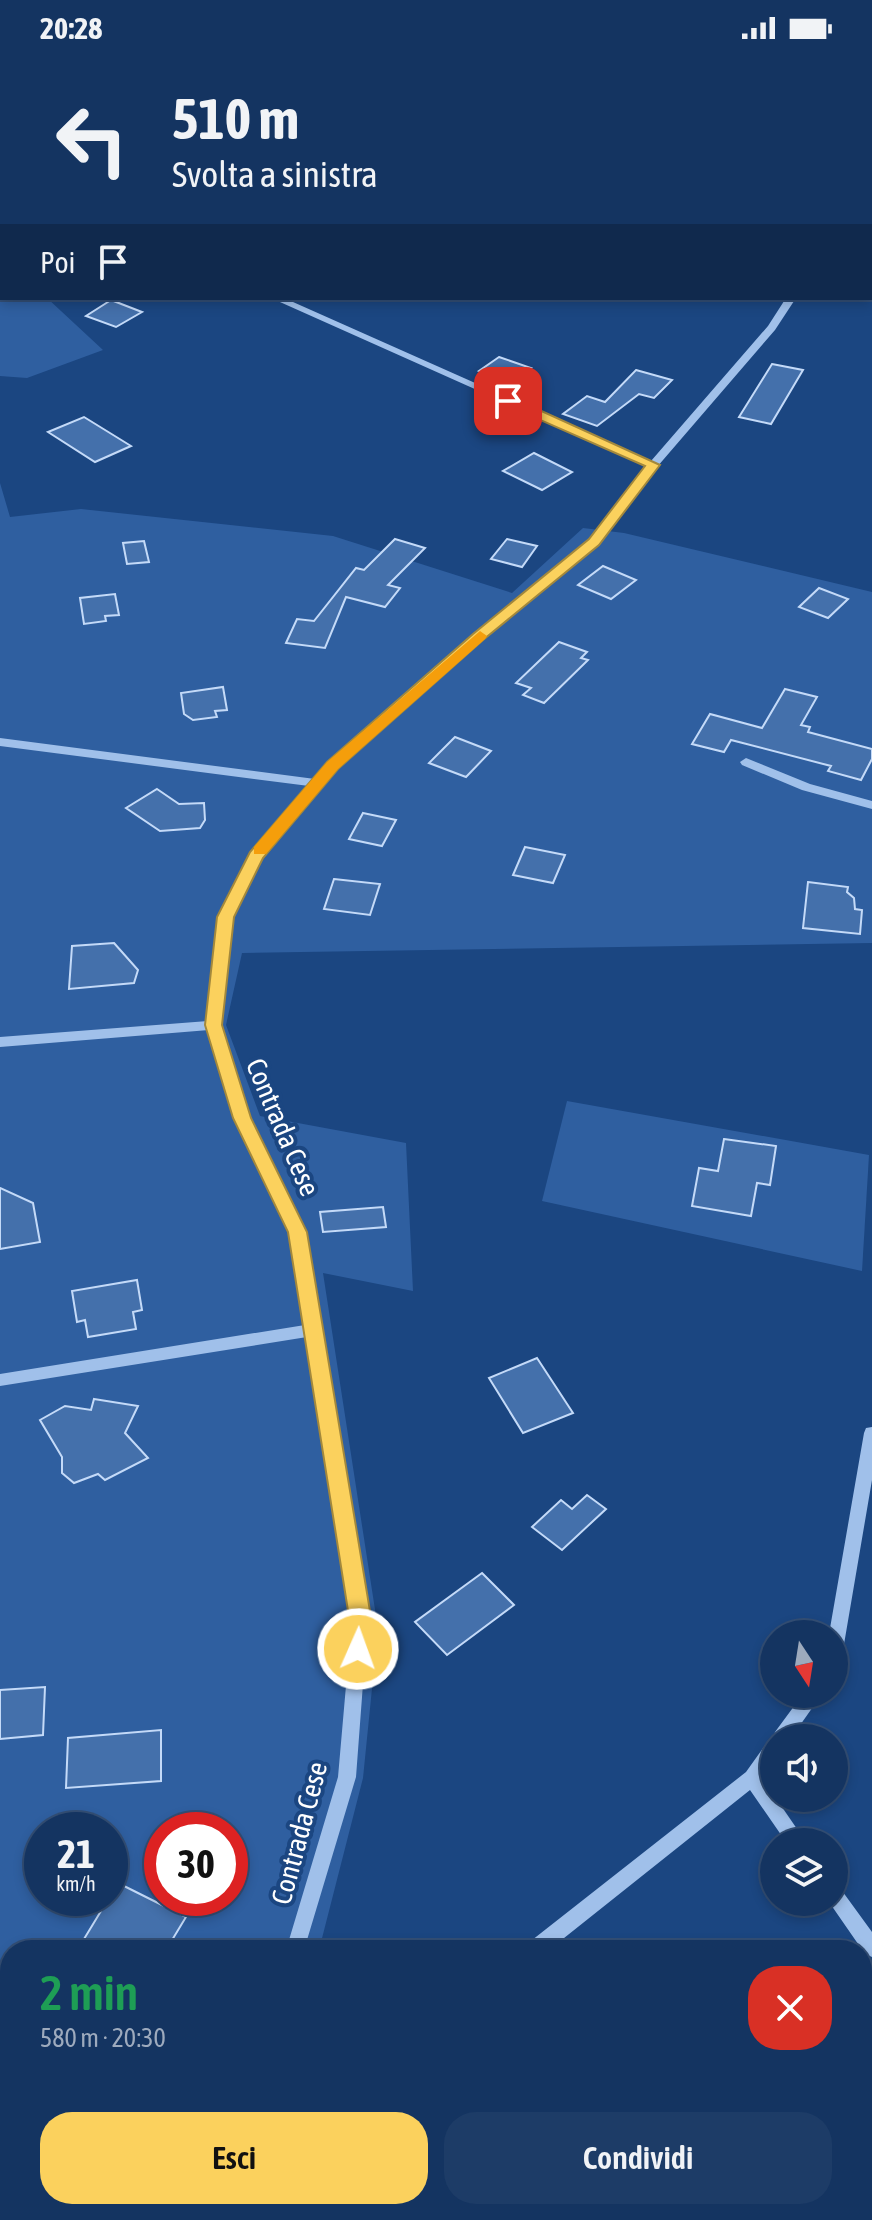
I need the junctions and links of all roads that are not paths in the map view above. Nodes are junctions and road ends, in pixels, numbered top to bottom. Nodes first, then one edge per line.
1 (281, 300) edge
2 (790, 300) edge
3 (653, 465) junction
4 (0, 742) edge
5 (746, 762) dead end
6 (318, 783) junction
7 (872, 805) edge
8 (214, 1025) junction
9 (0, 1042) edge
10 (313, 1330) junction
11 (0, 1380) edge
12 (872, 1433) edge
13 (840, 1620) edge
14 (760, 1767) edge
15 (752, 1778) junction
16 (787, 1828) edge
17 (848, 1914) edge
18 (298, 1940) edge
19 (547, 1940) edge
20 (866, 1940) edge

1 - 3 street
2 - 3 street, Contrada Cese
3 - 6 street, Contrada Cese
4 - 6 street
5 - 7 street
6 - 8 street, Contrada Cese
8 - 9 street
8 - 10 street, Contrada Cese
10 - 11 street
10 - 18 street, Contrada Cese
12 - 13 street
14 - 15 street
15 - 16 street
15 - 19 street
17 - 20 street

